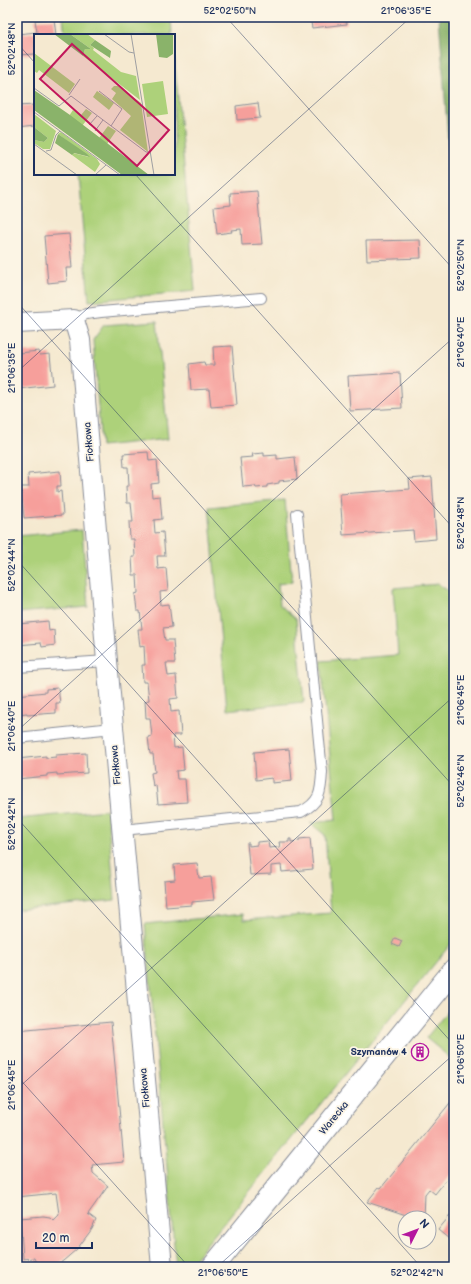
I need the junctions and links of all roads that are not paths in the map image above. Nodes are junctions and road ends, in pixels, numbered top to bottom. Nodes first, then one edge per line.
1 (261, 298) dead end
2 (74, 320) junction
3 (17, 323) edge
4 (297, 514) dead end
5 (107, 661) junction
6 (17, 667) edge
7 (113, 728) junction
8 (17, 738) edge
9 (122, 830) junction
10 (454, 970) edge
11 (162, 1267) edge
12 (213, 1267) edge

1 - 2 lane
2 - 3 street
2 - 5 street, Fiołkowa
4 - 9 lane
5 - 6 lane
5 - 7 street, Fiołkowa
7 - 8 lane
7 - 9 street, Fiołkowa
9 - 11 street, Fiołkowa
10 - 12 street, Warecka

